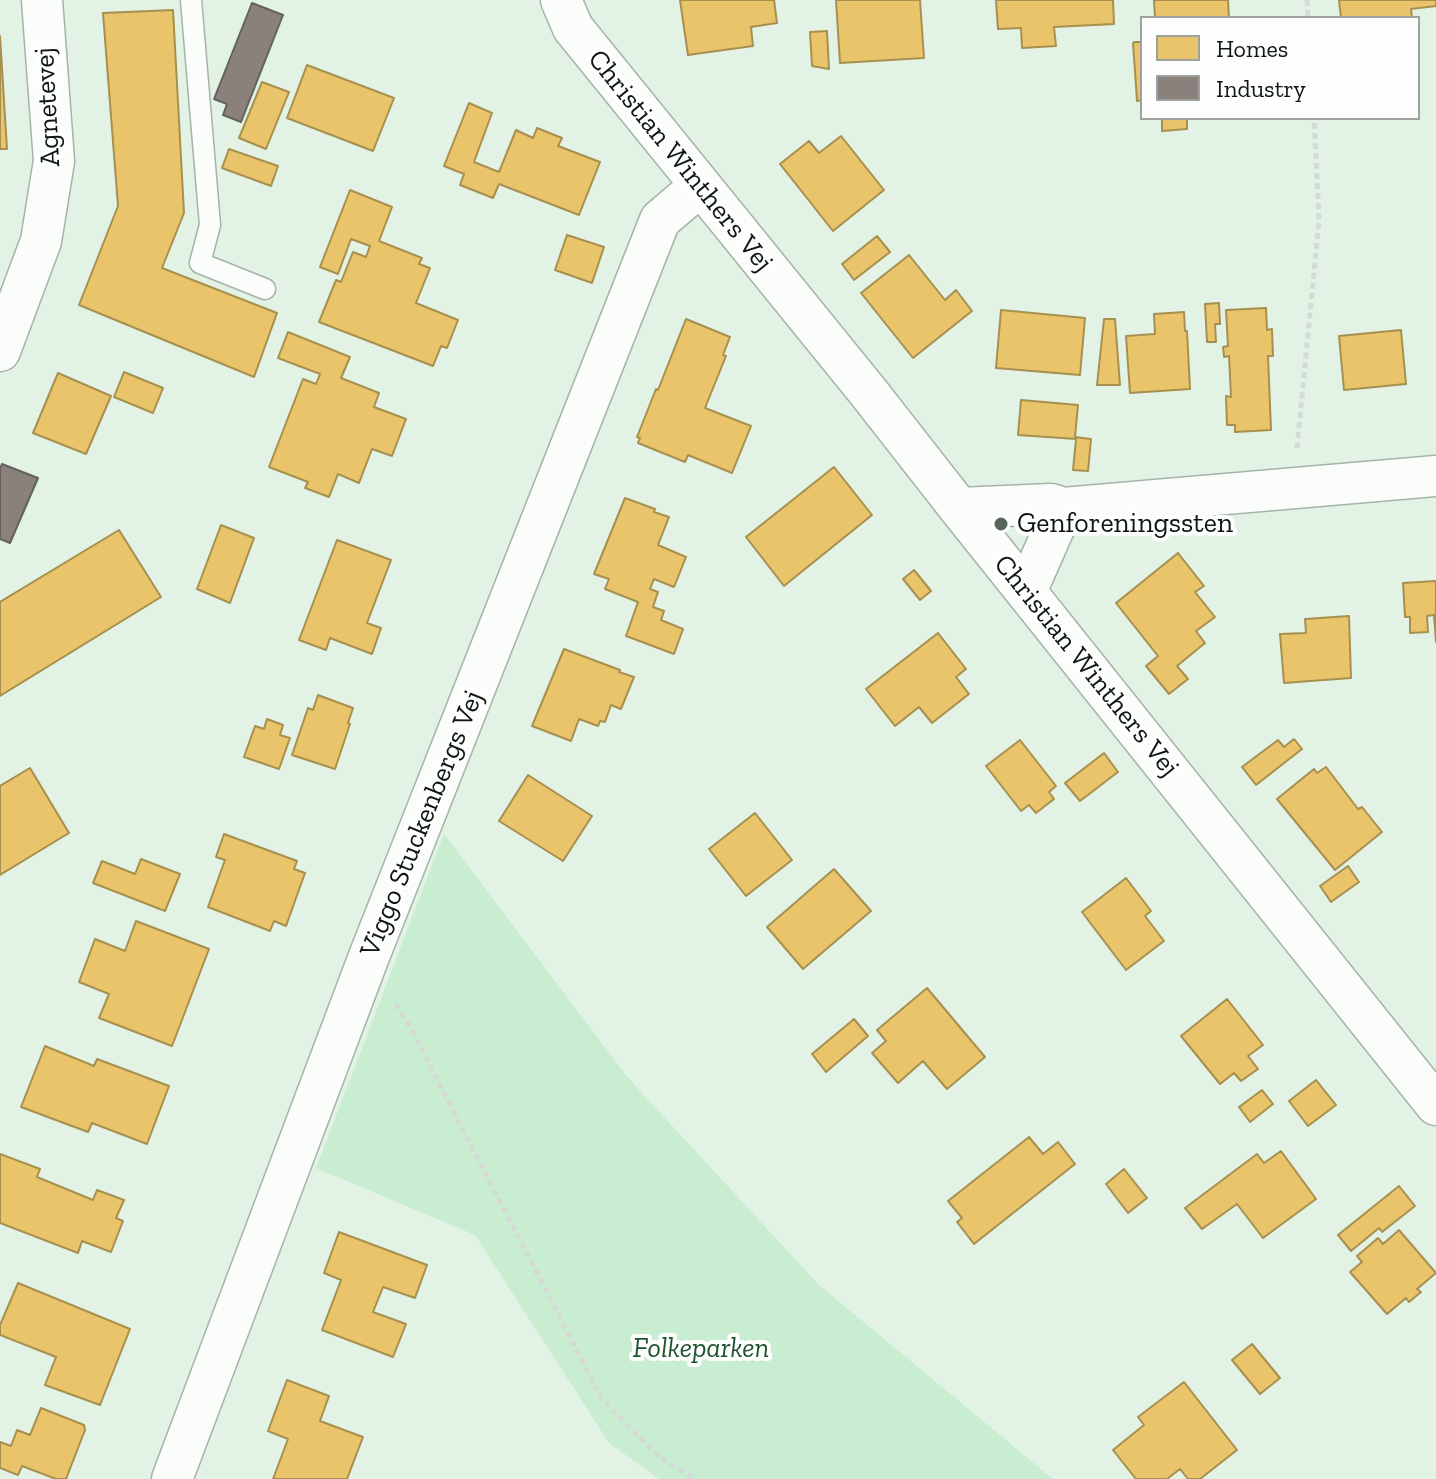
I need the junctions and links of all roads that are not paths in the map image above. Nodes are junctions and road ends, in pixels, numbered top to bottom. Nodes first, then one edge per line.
1 (42, 0) edge
2 (191, 0) edge
3 (561, 0) edge
4 (700, 186) junction
5 (265, 289) dead end
6 (0, 351) edge
7 (1436, 476) edge
8 (959, 508) junction
9 (1063, 508) junction
10 (1026, 592) junction
11 (1436, 1105) edge
12 (172, 1479) edge

1 - 6 street, Agnetevej
2 - 5 lane
3 - 4 street, Christian Winthers Vej
4 - 8 street, Christian Winthers Vej
4 - 12 street, Viggo Stuckenbergs Vej
7 - 9 street
8 - 9 street
8 - 10 street, Christian Winthers Vej
9 - 10 street
10 - 11 street, Christian Winthers Vej

